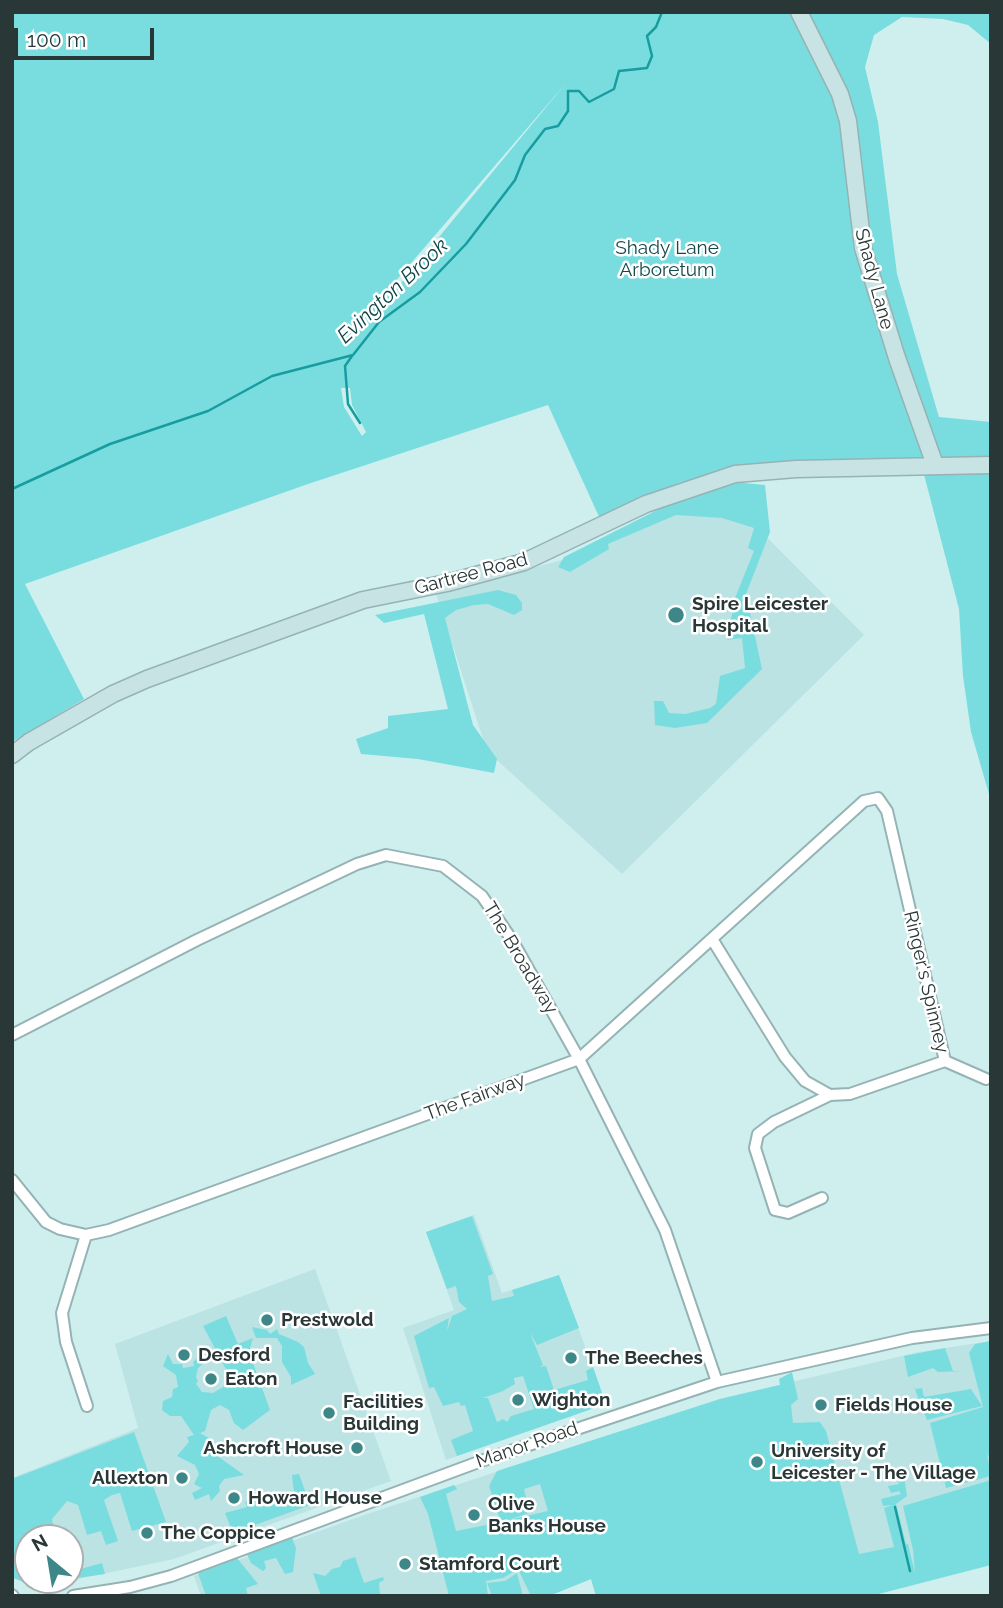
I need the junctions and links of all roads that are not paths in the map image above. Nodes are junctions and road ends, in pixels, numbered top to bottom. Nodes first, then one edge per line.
1 (799, 12) edge
2 (991, 465) edge
3 (935, 466) junction
4 (12, 755) edge
5 (878, 799) joint
6 (712, 939) junction
7 (12, 1035) edge
8 (579, 1059) junction
9 (945, 1061) junction
10 (986, 1079) dead end
11 (830, 1095) junction
12 (12, 1180) edge
13 (822, 1198) dead end
14 (86, 1235) junction
15 (991, 1328) edge
16 (717, 1382) junction
17 (87, 1406) dead end
18 (73, 1596) edge

1 - 3 main road, Shady Lane
2 - 3 main road, Gartree Road
3 - 4 main road, Gartree Road
5 - 6 street, The Fairway
5 - 9 street, Ringer's Spinney
6 - 8 street, The Fairway
6 - 11 street
7 - 8 street, The Broadway
8 - 14 street, The Fairway
8 - 16 street, The Broadway
9 - 10 street
9 - 11 street, Ringer's Spinney
11 - 13 street, Ringer's Spinney
12 - 14 street
14 - 17 street
15 - 16 street, Manor Road
16 - 18 street, Manor Road

